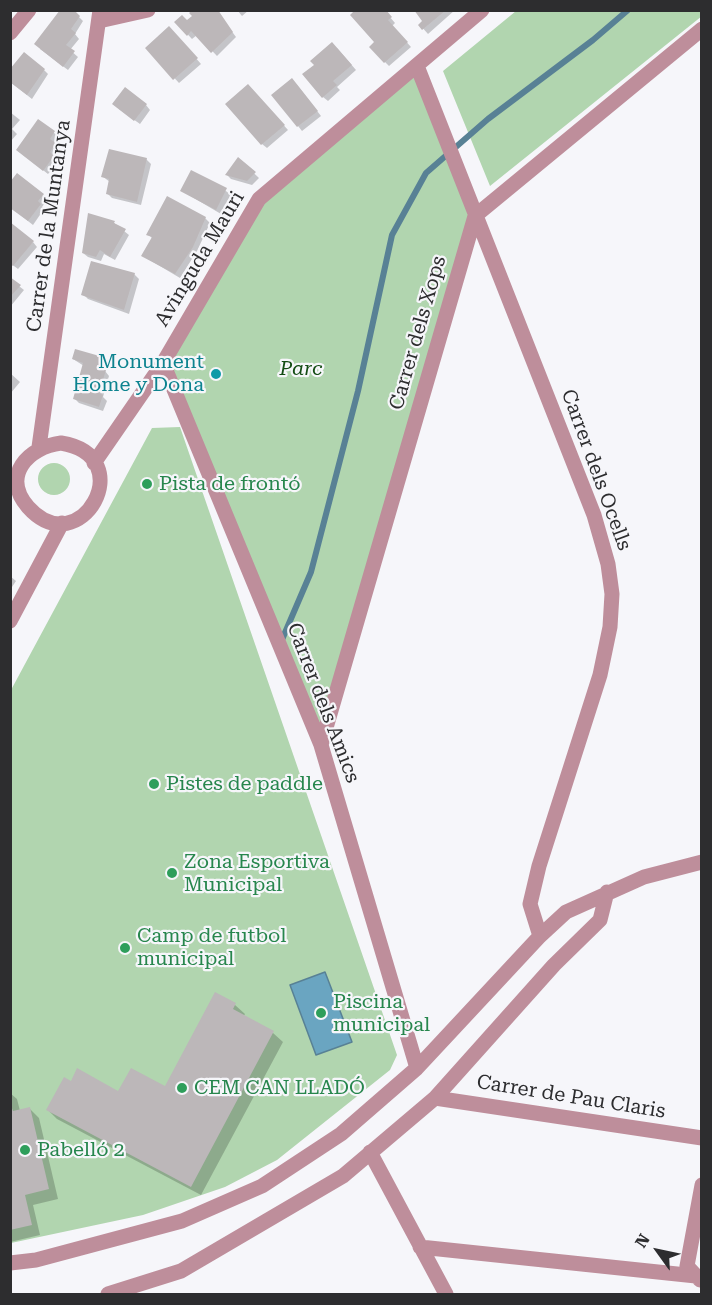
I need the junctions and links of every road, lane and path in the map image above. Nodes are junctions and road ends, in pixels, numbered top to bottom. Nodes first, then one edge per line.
1 (29, 10) edge
2 (148, 10) edge
3 (482, 10) edge
4 (99, 16) edge
5 (702, 29) edge
6 (10, 33) edge
7 (417, 66) junction
8 (474, 216) junction
9 (163, 363) junction
10 (39, 447) junction
11 (94, 463) junction
12 (13, 486) edge
13 (62, 523) junction
14 (10, 621) edge
15 (321, 745) junction
16 (702, 862) edge
17 (607, 892) junction
18 (540, 936) junction
19 (417, 1068) junction
20 (435, 1098) junction
21 (702, 1138) edge
22 (370, 1152) junction
23 (702, 1185) edge
24 (420, 1247) junction
25 (10, 1263) edge
26 (699, 1279) edge
27 (108, 1294) edge
28 (446, 1294) edge

1 - 6 street
2 - 4 street
3 - 7 street, Avinguda Mauri
4 - 10 street, Carrer de la Muntanya
5 - 8 street
7 - 8 street, Carrer dels Ocells
7 - 9 street, Avinguda Mauri
8 - 15 street, Carrer dels Xops
8 - 18 street, Carrer dels Ocells
9 - 11 street, Avinguda Mauri
9 - 15 street, Carrer dels Amics
10 - 11 street
10 - 12 street
11 - 13 street
12 - 13 street
13 - 14 street
15 - 19 street, Carrer dels Amics
16 - 17 street
17 - 18 street
17 - 20 street
18 - 19 street
19 - 25 street
20 - 21 street, Carrer de Pau Claris
20 - 22 street
22 - 24 street
22 - 27 street
23 - 26 street
24 - 26 street
24 - 28 street

